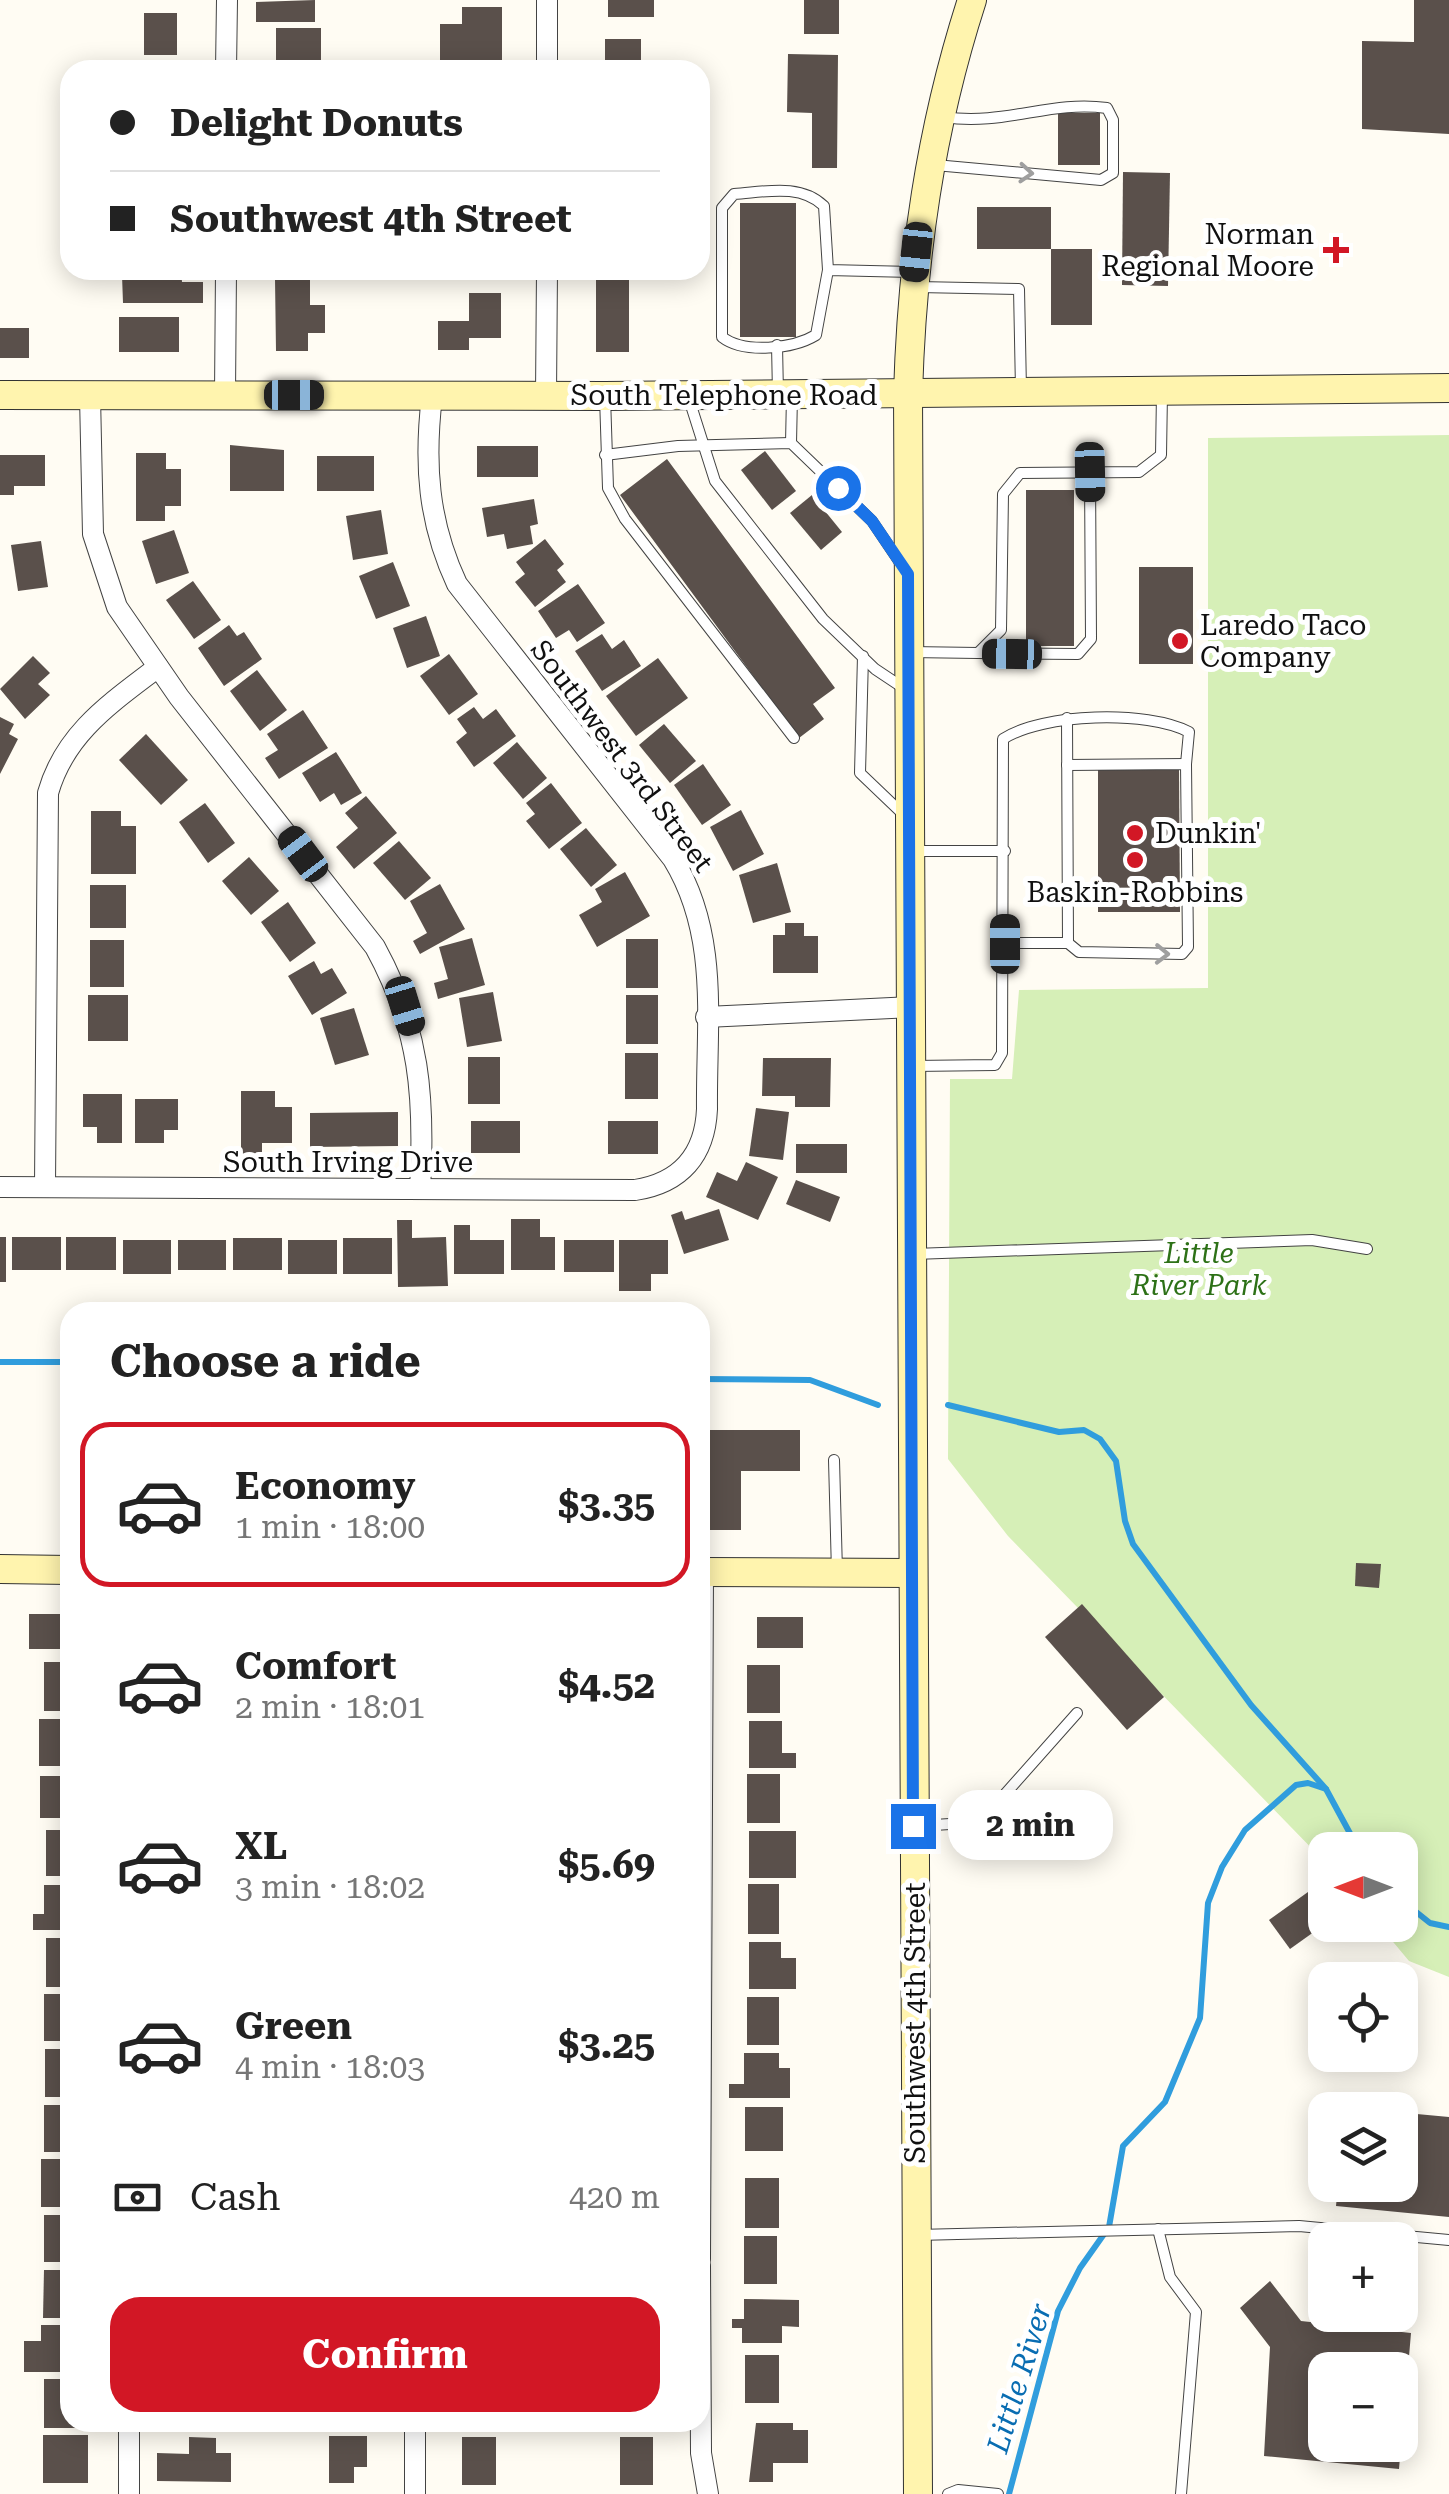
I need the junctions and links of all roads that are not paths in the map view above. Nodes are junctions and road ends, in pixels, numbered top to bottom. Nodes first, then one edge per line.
1 (226, 0) edge
2 (547, 0) edge
3 (972, 0) edge
4 (226, 60) edge
5 (548, 60) edge
6 (939, 116) junction
7 (929, 164) junction
8 (828, 270) junction
9 (226, 280) edge
10 (547, 280) edge
11 (913, 280) junction
12 (777, 346) junction
13 (1449, 388) edge
14 (1162, 391) junction
15 (1022, 393) junction
16 (225, 394) junction
17 (908, 394) junction
18 (0, 395) edge
19 (546, 395) junction
20 (688, 395) junction
21 (785, 395) junction
22 (90, 396) junction
23 (432, 396) junction
24 (605, 396) junction
25 (792, 443) junction
26 (704, 448) junction
27 (605, 456) junction
28 (1090, 472) junction
29 (908, 574) junction
30 (909, 652) junction
31 (978, 653) junction
32 (862, 656) junction
33 (158, 667) junction
34 (909, 692) junction
35 (1067, 718) junction
36 (794, 738) dead end
37 (1186, 764) junction
38 (1067, 765) junction
39 (910, 821) junction
40 (910, 850) junction
41 (1005, 851) junction
42 (1068, 943) junction
43 (1005, 944) junction
44 (912, 1007) junction
45 (706, 1017) junction
46 (912, 1066) junction
47 (689, 1165) joint
48 (0, 1187) edge
49 (45, 1187) junction
50 (420, 1188) junction
51 (1366, 1250) dead end
52 (910, 1254) junction
53 (834, 1460) dead end
54 (0, 1569) edge
55 (60, 1570) edge
56 (710, 1572) edge
57 (837, 1572) junction
58 (911, 1572) junction
59 (1078, 1713) dead end
60 (913, 1826) junction
61 (1158, 2229) junction
62 (916, 2235) junction
63 (1449, 2240) edge
64 (129, 2432) edge
65 (415, 2432) edge
66 (702, 2432) edge
67 (129, 2494) edge
68 (414, 2494) edge
69 (708, 2494) edge
70 (918, 2494) edge
71 (948, 2494) edge
72 (998, 2494) edge
73 (1181, 2494) edge

1 - 4 street
2 - 5 street
3 - 6 main road, Southwest 4th Street
6 - 7 main road, Southwest 4th Street
7 -> 6 lane
7 - 11 main road, Southwest 4th Street
8 - 11 lane
8 - 12 lane
8 - 12 lane
9 - 16 street
10 - 19 street
11 - 15 lane
11 - 17 main road, Southwest 4th Street
12 - 21 lane
13 - 14 main road, South Telephone Road
14 - 15 main road, South Telephone Road
14 - 28 lane
15 - 17 main road, South Telephone Road
16 - 22 main road, South Telephone Road
16 - 23 main road, South Telephone Road
17 - 21 main road, South Telephone Road
17 - 29 main road, Southwest 4th Street
18 - 22 main road, South Telephone Road
19 - 23 main road, South Telephone Road
19 - 24 main road, South Telephone Road
20 - 21 main road, South Telephone Road
20 - 24 main road, South Telephone Road
20 - 26 lane
21 - 25 lane
22 - 33 street
23 - 45 street, Southwest 3rd Street
24 - 27 lane
25 - 26 lane
25 - 29 lane
26 - 27 lane
26 - 32 lane
27 - 36 lane
28 - 31 lane
28 - 31 lane
29 - 30 main road, Southwest 4th Street
30 - 31 lane
30 - 34 main road, Southwest 4th Street
32 - 34 lane
32 - 39 lane
33 - 49 street
33 - 50 street
34 - 39 main road, Southwest 4th Street
35 - 37 lane
35 - 38 lane
35 - 41 lane
37 - 38 lane
42 -> 37 lane
38 - 42 lane
39 - 40 main road, Southwest 4th Street
40 - 41 lane
40 - 44 main road, Southwest 4th Street
41 - 43 lane
42 - 43 lane
43 - 46 lane
44 - 45 street
44 - 46 main road, Southwest 4th Street
45 - 47 street, Southwest 3rd Street
46 - 52 main road, Southwest 4th Street
47 - 50 street, South Irving Drive
48 - 49 street, South Irving Drive
49 - 50 street, South Irving Drive
51 - 52 lane
52 - 58 main road, Southwest 4th Street
53 - 57 lane
54 - 55 main road
56 - 57 main road
57 - 58 main road
58 - 60 main road, Southwest 4th Street
59 - 60 lane
60 - 62 main road, Southwest 4th Street
61 - 62 lane
61 - 63 lane
61 - 73 lane
62 - 70 main road, Southwest 4th Street
64 - 67 street
65 - 68 street
66 - 69 street
71 - 72 lane

